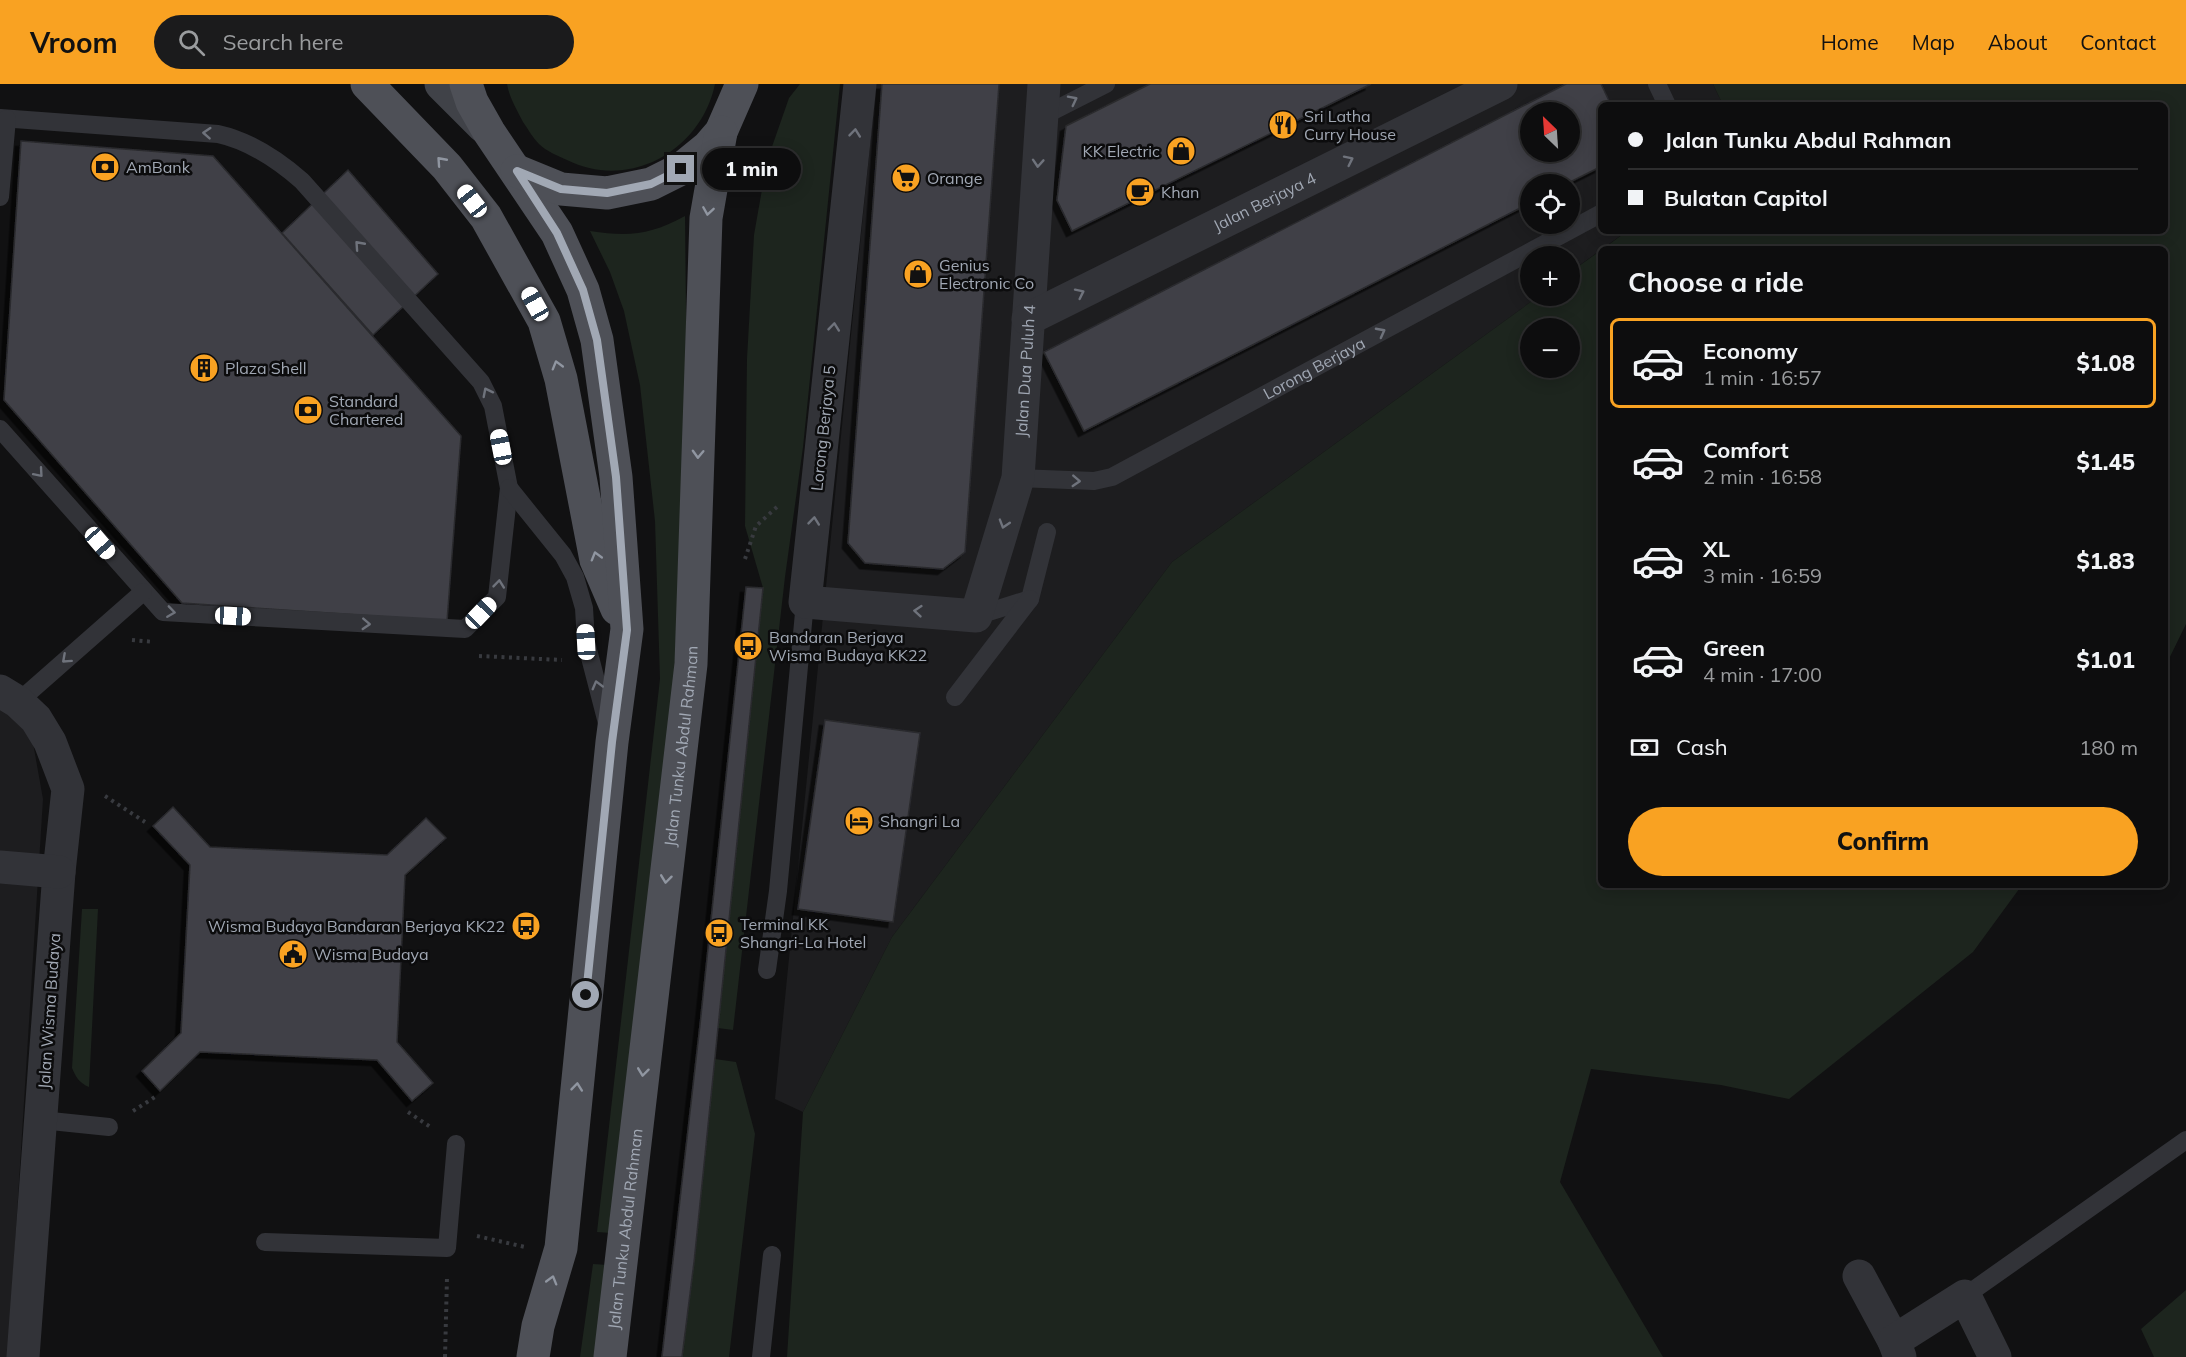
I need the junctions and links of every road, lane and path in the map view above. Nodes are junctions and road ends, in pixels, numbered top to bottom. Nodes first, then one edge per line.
1 (367, 84) edge
2 (441, 84) edge
3 (466, 84) edge
4 (743, 84) edge
5 (860, 84) edge
6 (1044, 84) edge
7 (1106, 84) edge
8 (1501, 84) edge
9 (1657, 84) edge
10 (1666, 102) edge
11 (1041, 117) junction
12 (4, 118) edge
13 (489, 132) junction
14 (722, 132) junction
15 (2, 156) edge
16 (517, 171) junction
17 (0, 197) edge
18 (1598, 215) edge
19 (1028, 319) junction
20 (0, 429) edge
21 (1018, 478) junction
22 (509, 488) junction
23 (779, 505) dead end
24 (1047, 532) dead end
25 (745, 559) dead end
26 (143, 592) junction
27 (1030, 599) junction
28 (805, 602) junction
29 (976, 616) junction
30 (627, 630) junction
31 (9, 696) edge
32 (955, 697) dead end
33 (612, 742) junction
34 (104, 796) dead end
35 (145, 822) dead end
36 (0, 867) edge
37 (59, 872) junction
38 (767, 970) dead end
39 (42, 1120) junction
40 (109, 1127) dead end
41 (2186, 1140) edge
42 (456, 1144) dead end
43 (448, 1239) junction
44 (265, 1242) dead end
45 (526, 1247) dead end
46 (772, 1255) dead end
47 (1859, 1276) dead end
48 (1965, 1296) junction
49 (535, 1342) edge
50 (1897, 1349) edge
51 (22, 1357) edge
52 (445, 1357) edge
53 (515, 1357) edge
54 (610, 1357) edge
55 (761, 1357) edge
56 (1995, 1357) edge

30 -> 1 main road
2 - 13 street
3 - 13 main road
4 - 14 main road
28 -> 5 street, Lorong Berjaya 5
6 - 11 street, Jalan Dua Puluh 4
11 -> 7 lane
19 -> 8 street, Jalan Berjaya 4
9 - 10 lane
11 -> 19 street, Jalan Dua Puluh 4
12 - 15 lane
22 -> 12 lane
13 - 16 main road
14 - 16 main road
14 -> 54 main road, Jalan Tunku Abdul Rahman
15 - 17 lane
16 - 30 main road
21 -> 18 lane, Lorong Berjaya
19 - 21 street, Jalan Dua Puluh 4
20 -> 26 lane
21 -> 29 street, Jalan Dua Puluh 4
26 -> 22 lane
33 -> 22 lane
23 - 25 path
24 - 27 lane
26 -> 31 lane
27 - 29 lane
27 - 32 lane
29 -> 28 street
28 - 38 lane
30 - 33 main road
31 - 37 street, Jalan Wisma Budaya
49 -> 33 main road
34 - 35 path
36 - 37 street
37 - 39 street, Jalan Wisma Budaya
39 - 40 lane
39 - 51 street, Jalan Wisma Budaya
41 - 48 lane
42 - 43 lane
43 - 44 lane
43 - 45 path
43 - 52 path
46 - 55 lane
47 - 50 street
48 - 50 street
48 - 56 street
49 - 53 street

